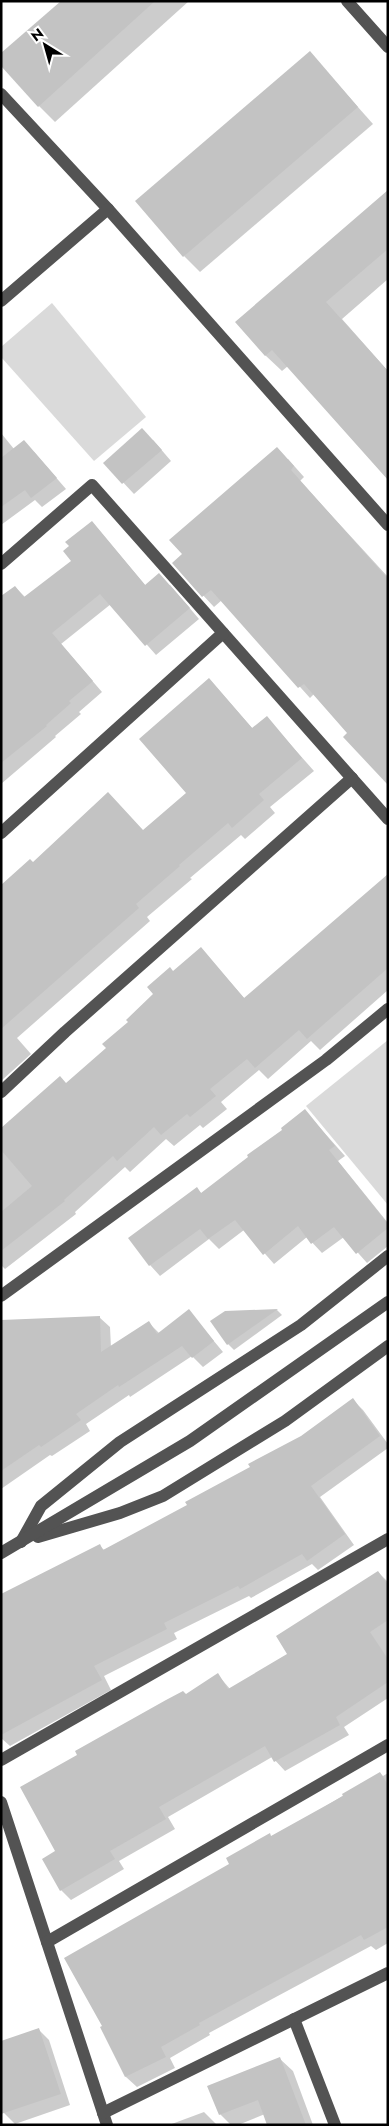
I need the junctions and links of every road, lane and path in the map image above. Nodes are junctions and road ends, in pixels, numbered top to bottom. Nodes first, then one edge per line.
1 (347, 1) edge
2 (388, 47) edge
3 (1, 94) edge
4 (108, 209) junction
5 (1, 301) edge
6 (388, 525) edge
7 (1, 564) edge
8 (223, 632) junction
9 (352, 778) junction
10 (388, 819) edge
11 (1, 833) edge
12 (388, 1009) edge
13 (1, 1092) edge
14 (388, 1256) edge
15 (1, 1296) edge
16 (388, 1302) edge
17 (388, 1346) edge
18 (388, 1540) edge
19 (22, 1542) junction
20 (1, 1553) edge
21 (387, 1748) edge
22 (1, 1760) edge
23 (1, 1802) edge
24 (47, 1942) junction
25 (388, 1973) edge
26 (294, 2020) junction
27 (105, 2119) edge
28 (335, 2125) edge

1 - 2 street
3 - 4 street
4 - 5 street
4 - 6 street
7 - 8 street
8 - 9 street
8 - 11 street
9 - 10 street
9 - 13 street
12 - 15 street
14 - 19 street
16 - 19 street
17 - 19 street
18 - 22 street
19 - 20 street
21 - 24 street
23 - 24 street
24 - 27 street
25 - 26 street
26 - 27 street
26 - 28 street

